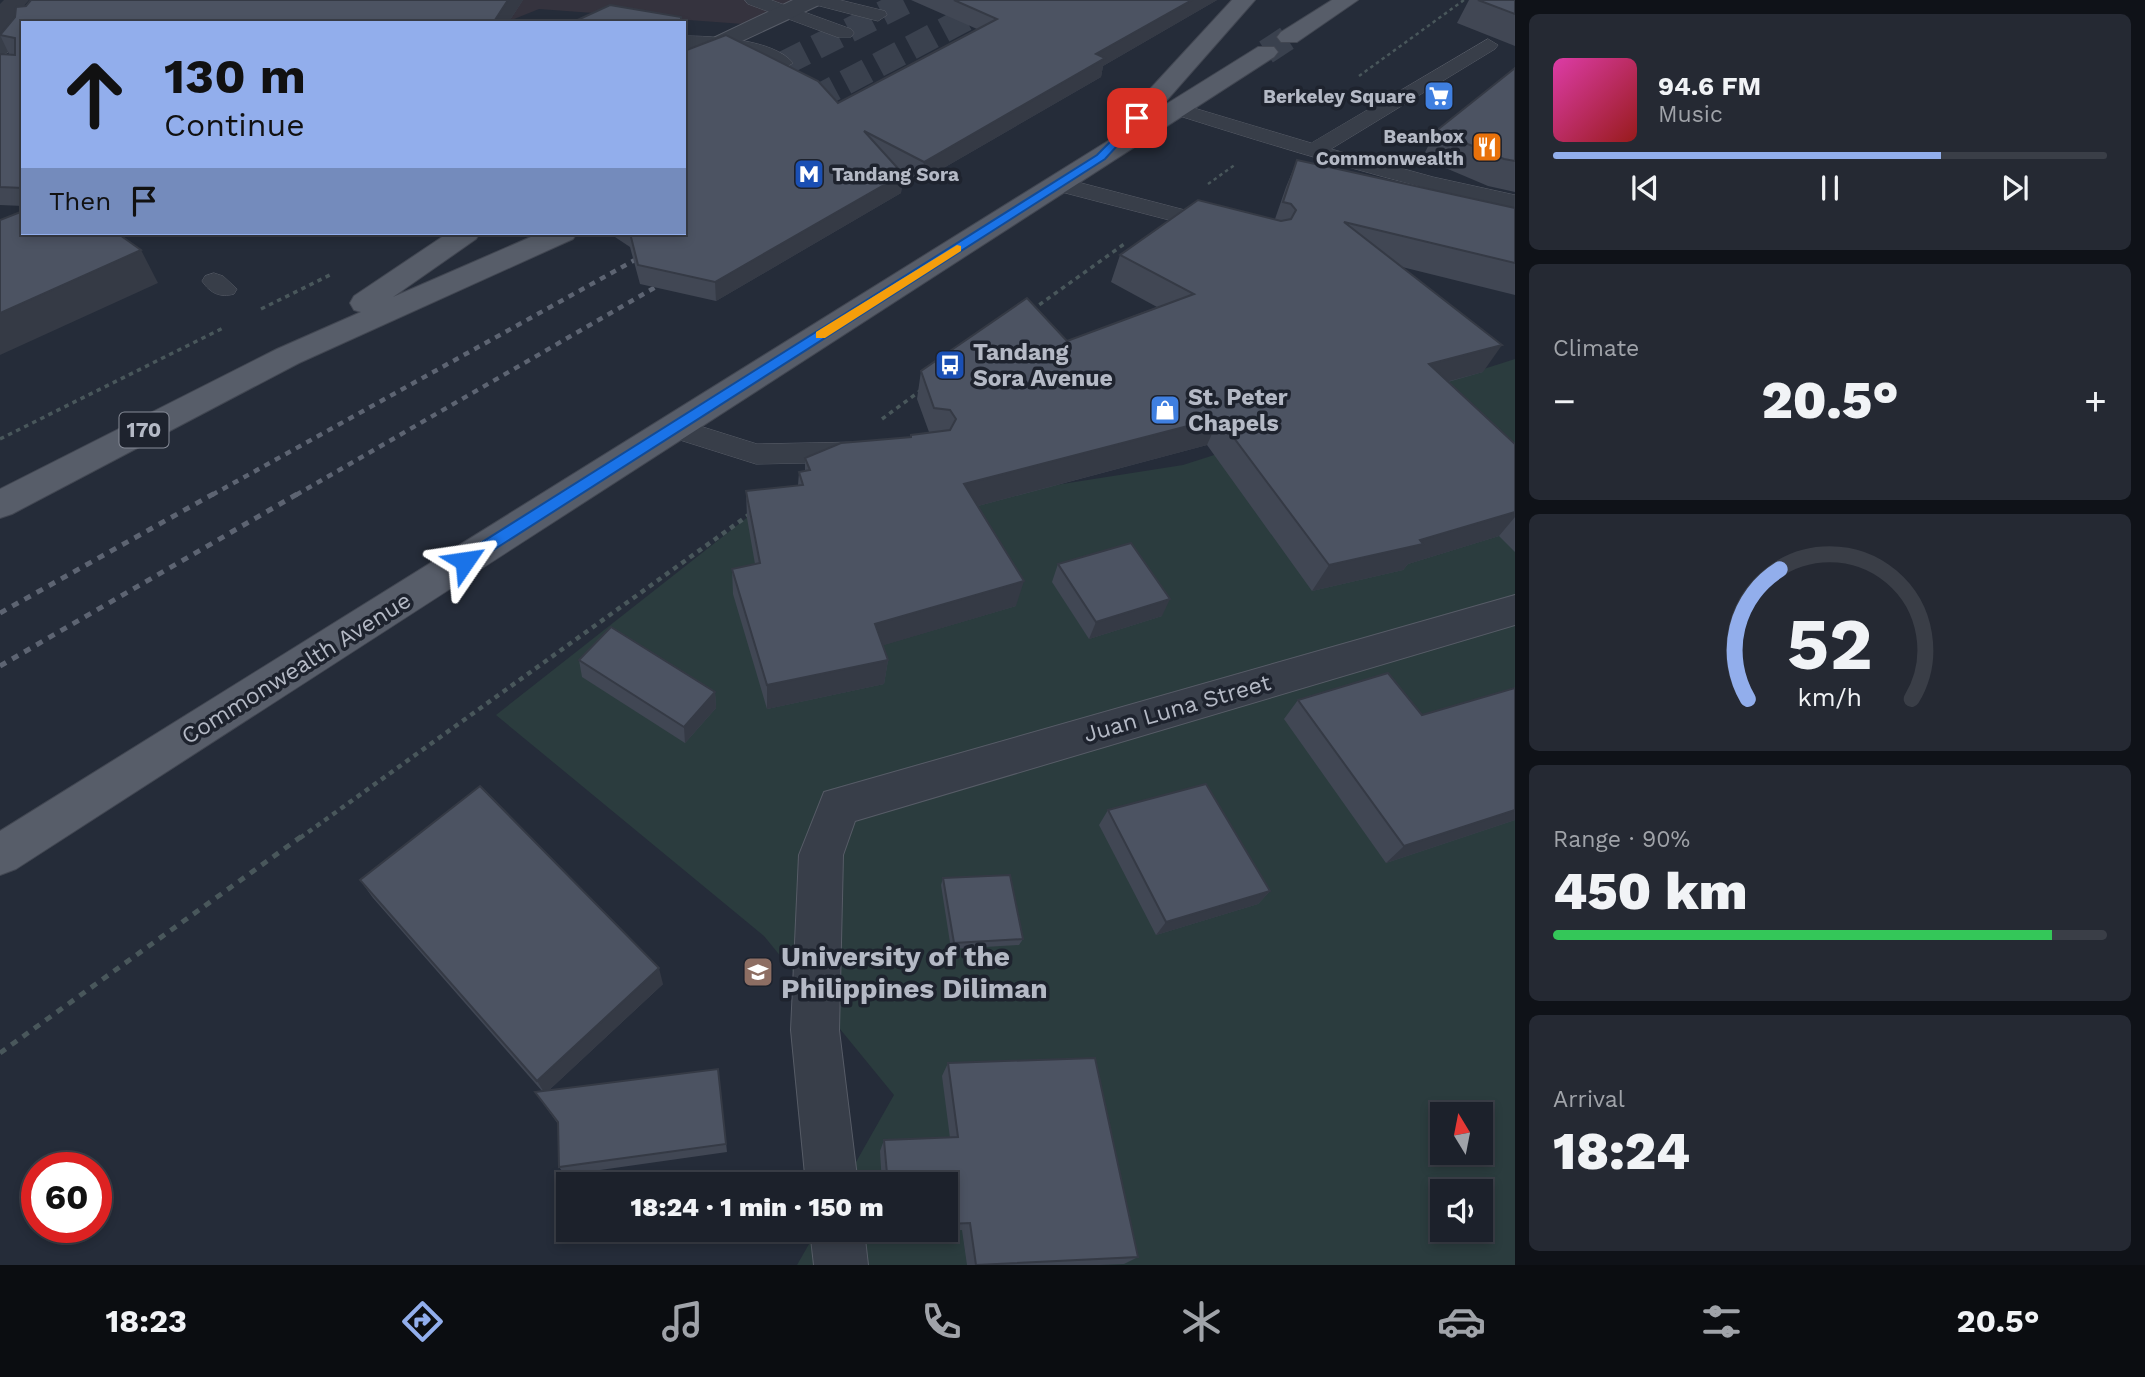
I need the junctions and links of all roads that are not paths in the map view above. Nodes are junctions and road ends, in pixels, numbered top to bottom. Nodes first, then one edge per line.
1 (42, 0) edge
2 (754, 0) edge
3 (811, 0) edge
4 (818, 0) edge
5 (1244, 0) edge
6 (1347, 0) edge
7 (785, 13) junction
8 (878, 15) dead end
9 (24, 21) edge
10 (21, 24) edge
11 (844, 33) dead end
12 (1289, 37) tunnel mouth
13 (686, 42) edge
14 (724, 42) junction
15 (1488, 45) edge
16 (0, 48) edge
17 (1266, 52) tunnel mouth
18 (686, 60) edge
19 (0, 63) edge
20 (783, 63) edge
21 (21, 65) edge
22 (1177, 109) junction
23 (1313, 152) junction
24 (1101, 157) junction
25 (1058, 184) junction
26 (1515, 202) edge
27 (1244, 232) edge
28 (463, 235) edge
29 (559, 235) edge
30 (288, 356) junction
31 (674, 428) junction
32 (881, 450) edge
33 (0, 505) edge
34 (1515, 610) edge
35 (0, 855) edge
36 (831, 1172) edge
37 (838, 1242) edge
38 (841, 1265) edge

1 - 9 lane
2 - 7 lane
3 - 7 street
4 - 8 lane
5 - 24 main road
6 - 12 main road
7 - 11 lane
7 - 14 street
10 - 16 lane
13 - 14 lane
14 - 18 street
14 - 20 lane
15 - 23 lane
17 - 22 main road, Commonwealth Avenue
19 - 21 street
22 - 23 lane
22 - 24 main road, Commonwealth Avenue
23 - 26 lane
24 - 25 main road, Commonwealth Avenue
25 - 27 lane
25 - 31 main road, Commonwealth Avenue
28 - 30 main road, 170
29 - 30 main road, 170
30 - 33 main road, 170
31 - 32 lane
31 - 35 main road, Commonwealth Avenue
34 - 36 street, Juan Luna Street
37 - 38 street

